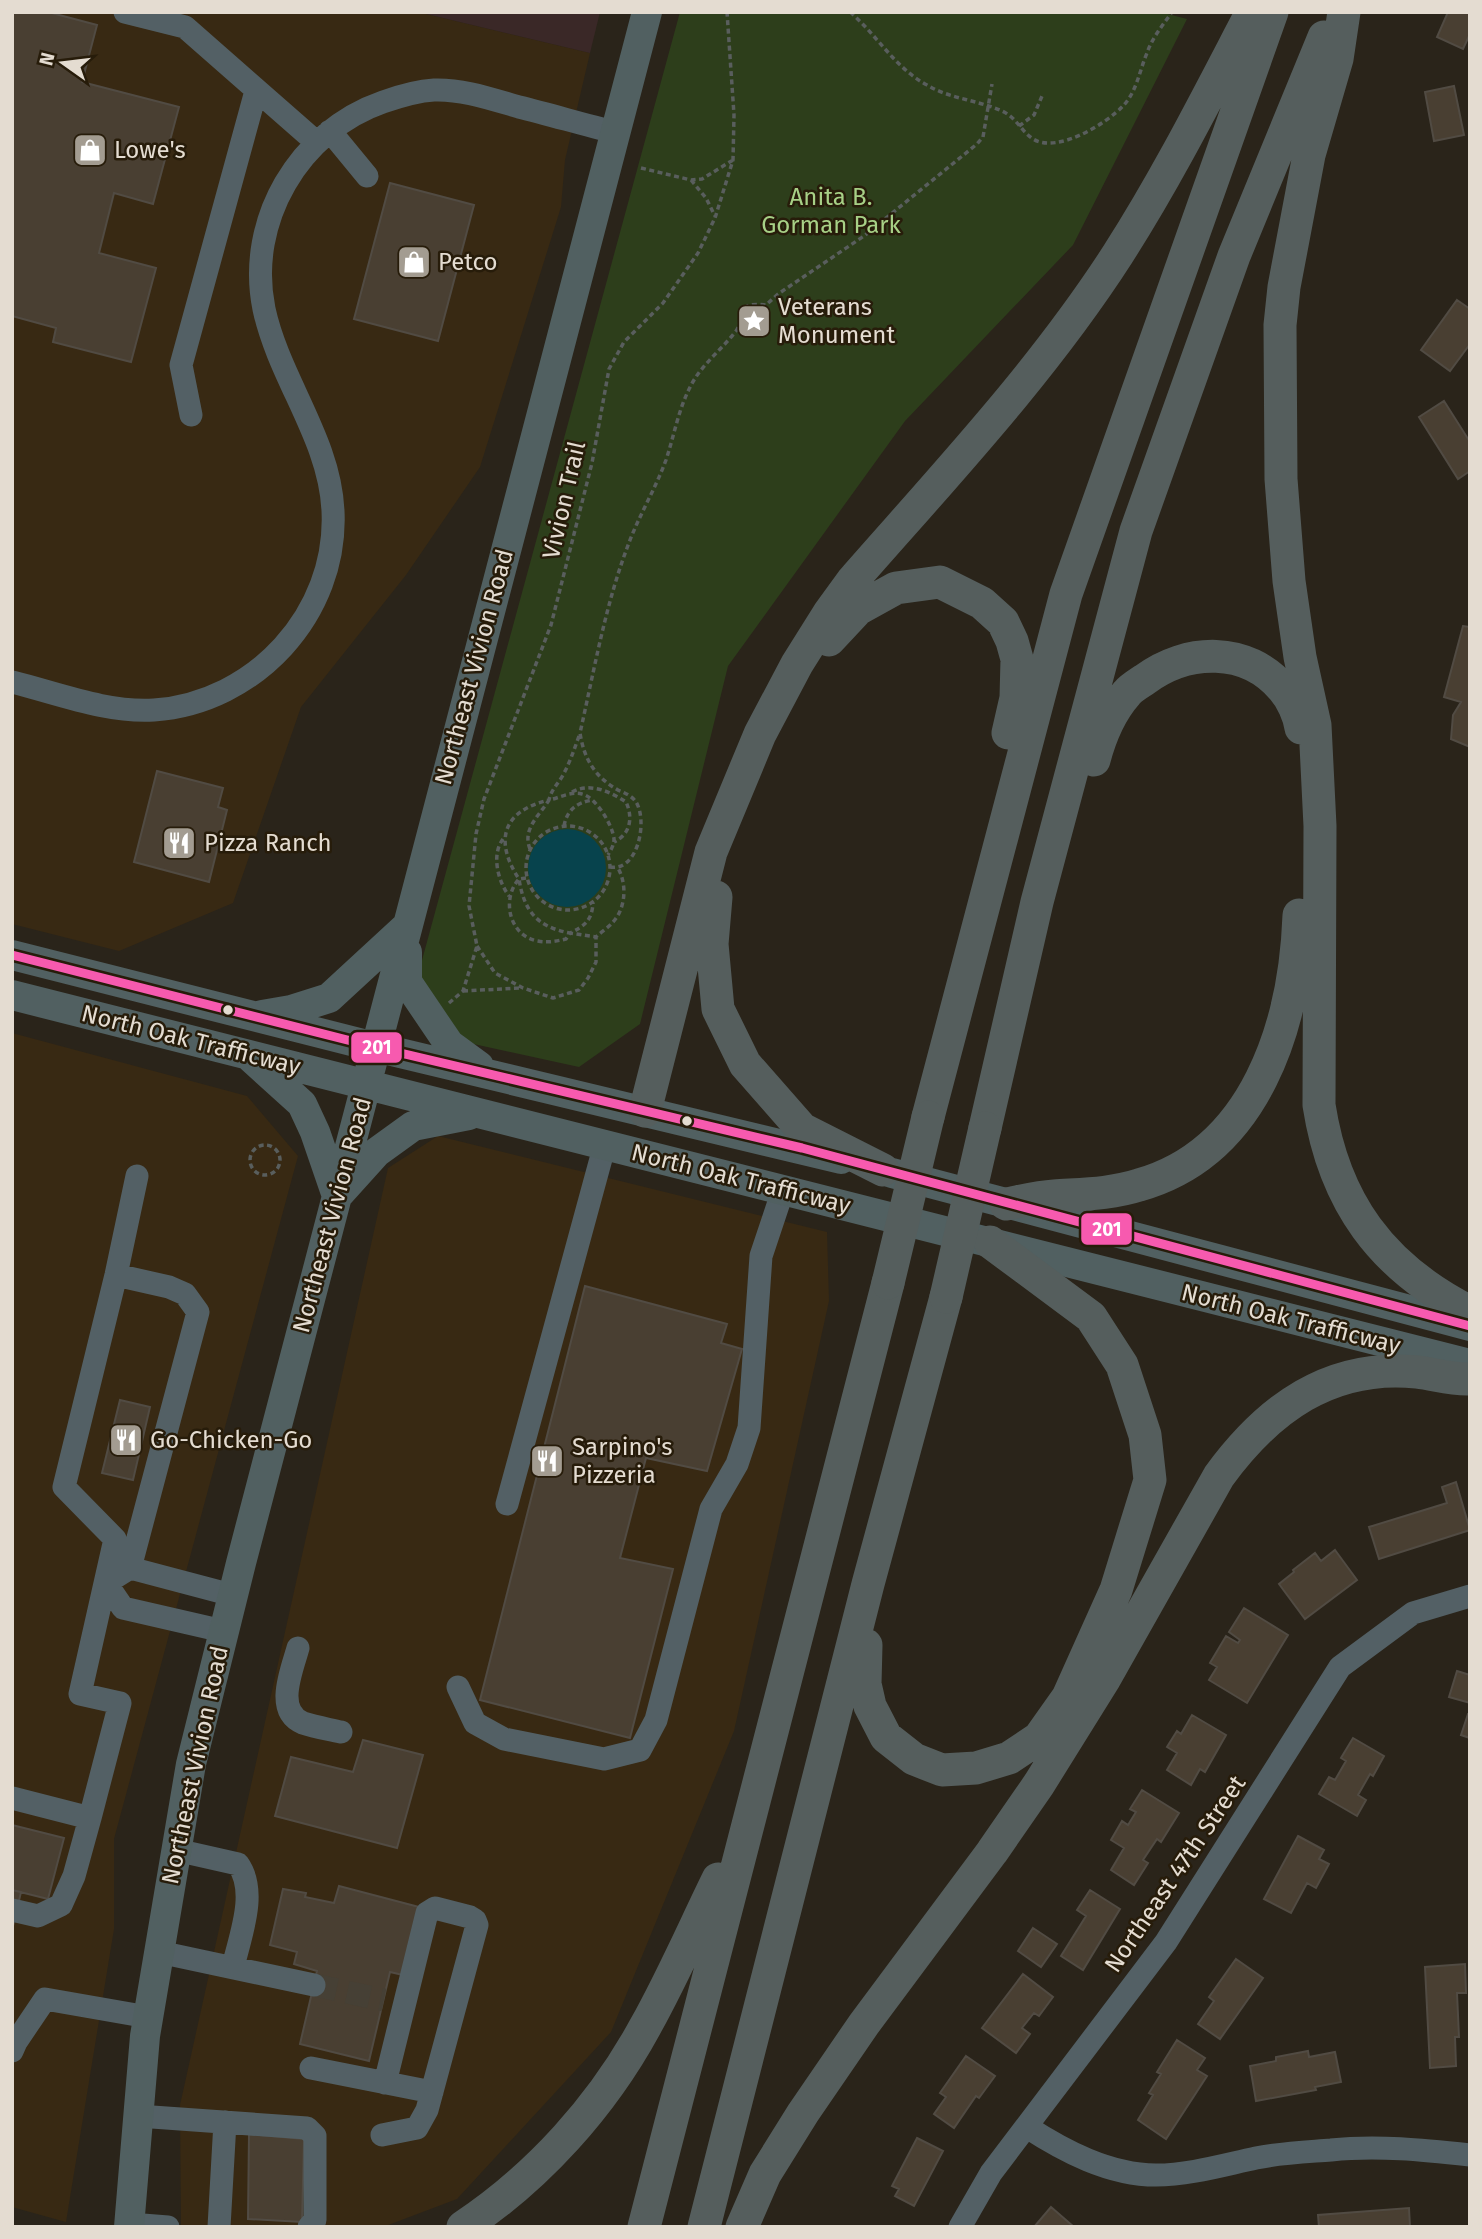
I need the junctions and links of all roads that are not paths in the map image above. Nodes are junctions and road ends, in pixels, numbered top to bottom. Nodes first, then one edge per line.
1 (125, 12) edge
2 (1252, 12) edge
3 (1272, 12) edge
4 (1335, 12) edge
5 (1344, 12) edge
6 (640, 13) edge
7 (256, 91) junction
8 (614, 132) junction
9 (323, 136) junction
10 (367, 176) dead end
11 (191, 415) dead end
12 (12, 682) edge
13 (1002, 837) junction
14 (1037, 901) junction
15 (407, 927) junction
16 (12, 955) edge
17 (12, 995) edge
18 (255, 1017) junction
19 (375, 1047) junction
20 (246, 1054) junction
21 (489, 1074) junction
22 (366, 1084) junction
23 (645, 1111) junction
24 (480, 1113) junction
25 (605, 1144) junction
26 (803, 1148) junction
27 (883, 1170) junction
28 (137, 1176) dead end
29 (783, 1190) junction
30 (337, 1196) junction
31 (1006, 1204) junction
32 (990, 1242) junction
33 (116, 1275) junction
34 (1470, 1312) edge
35 (1470, 1326) edge
36 (1470, 1364) edge
37 (1470, 1379) edge
38 (507, 1504) dead end
39 (130, 1568) junction
40 (106, 1583) junction
41 (868, 1584) junction
42 (232, 1595) junction
43 (1470, 1596) edge
44 (223, 1631) junction
45 (298, 1648) dead end
46 (458, 1687) dead end
47 (341, 1732) dead end
48 (12, 1797) edge
49 (90, 1818) junction
50 (748, 1820) junction
51 (176, 1850) junction
52 (12, 1910) edge
53 (159, 1952) junction
54 (233, 1968) junction
55 (314, 1984) tunnel mouth
56 (148, 2017) junction
57 (12, 2051) edge
58 (311, 2068) dead end
59 (385, 2083) junction
60 (432, 2092) junction
61 (138, 2116) junction
62 (225, 2122) junction
63 (1027, 2127) junction
64 (382, 2135) dead end
65 (1470, 2155) edge
66 (124, 2219) edge
67 (168, 2227) edge
68 (219, 2227) edge
69 (309, 2227) edge
70 (463, 2227) edge
71 (644, 2227) edge
72 (704, 2227) edge
73 (742, 2227) edge
74 (960, 2227) edge

1 - 7 street
2 - 23 highway
3 - 13 highway
4 - 14 highway
5 - 34 highway
6 - 8 main road, Northeast Vivion Road
7 - 9 street
7 - 11 street
8 - 9 street
8 - 15 main road, Northeast Vivion Road
9 - 10 street
9 - 12 street
13 - 27 highway
13 - 50 highway, bridge
14 - 31 highway
14 - 41 highway, bridge
15 - 18 main road
15 - 19 main road, Northeast Vivion Road
15 - 21 main road
16 - 18 main road, North Oak Trafficway
17 - 20 main road, North Oak Trafficway
18 - 19 main road, North Oak Trafficway
19 - 21 main road, North Oak Trafficway
19 - 22 main road, Northeast Vivion Road
20 - 22 main road, North Oak Trafficway
20 - 30 main road
21 - 23 main road, North Oak Trafficway
22 - 24 main road, North Oak Trafficway
22 - 26 main road
22 - 30 main road, Northeast Vivion Road
23 - 26 main road, North Oak Trafficway
24 - 25 main road, North Oak Trafficway
24 - 30 main road
25 - 29 main road, North Oak Trafficway
25 - 38 street
26 - 27 main road, North Oak Trafficway
27 - 31 main road, North Oak Trafficway
28 - 33 street
29 - 32 main road, North Oak Trafficway
29 - 46 street
30 - 42 main road, Northeast Vivion Road
31 - 35 main road, North Oak Trafficway
32 - 36 main road, North Oak Trafficway
32 - 41 highway
33 - 39 street
33 - 40 street
37 - 73 highway
39 - 40 street
39 - 42 street
40 - 44 street
40 - 49 street
41 - 72 highway
42 - 44 main road, Northeast Vivion Road
43 - 63 street, Northeast 47th Street
44 - 51 main road, Northeast Vivion Road
45 - 47 street
48 - 49 street
49 - 52 street
50 - 70 highway
50 - 71 highway
51 - 53 main road, Northeast Vivion Road
51 - 54 street
53 - 54 street
53 - 56 main road, Northeast Vivion Road
54 - 55 street
56 - 57 street
56 - 61 main road, Northeast Vivion Road
58 - 59 street
59 - 60 street
59 - 60 street
60 - 64 street
61 - 62 street
61 - 66 main road, Northeast Vivion Road
62 - 68 street
62 - 69 street
63 - 65 street
63 - 74 street, Northeast 47th Street
66 - 67 street

